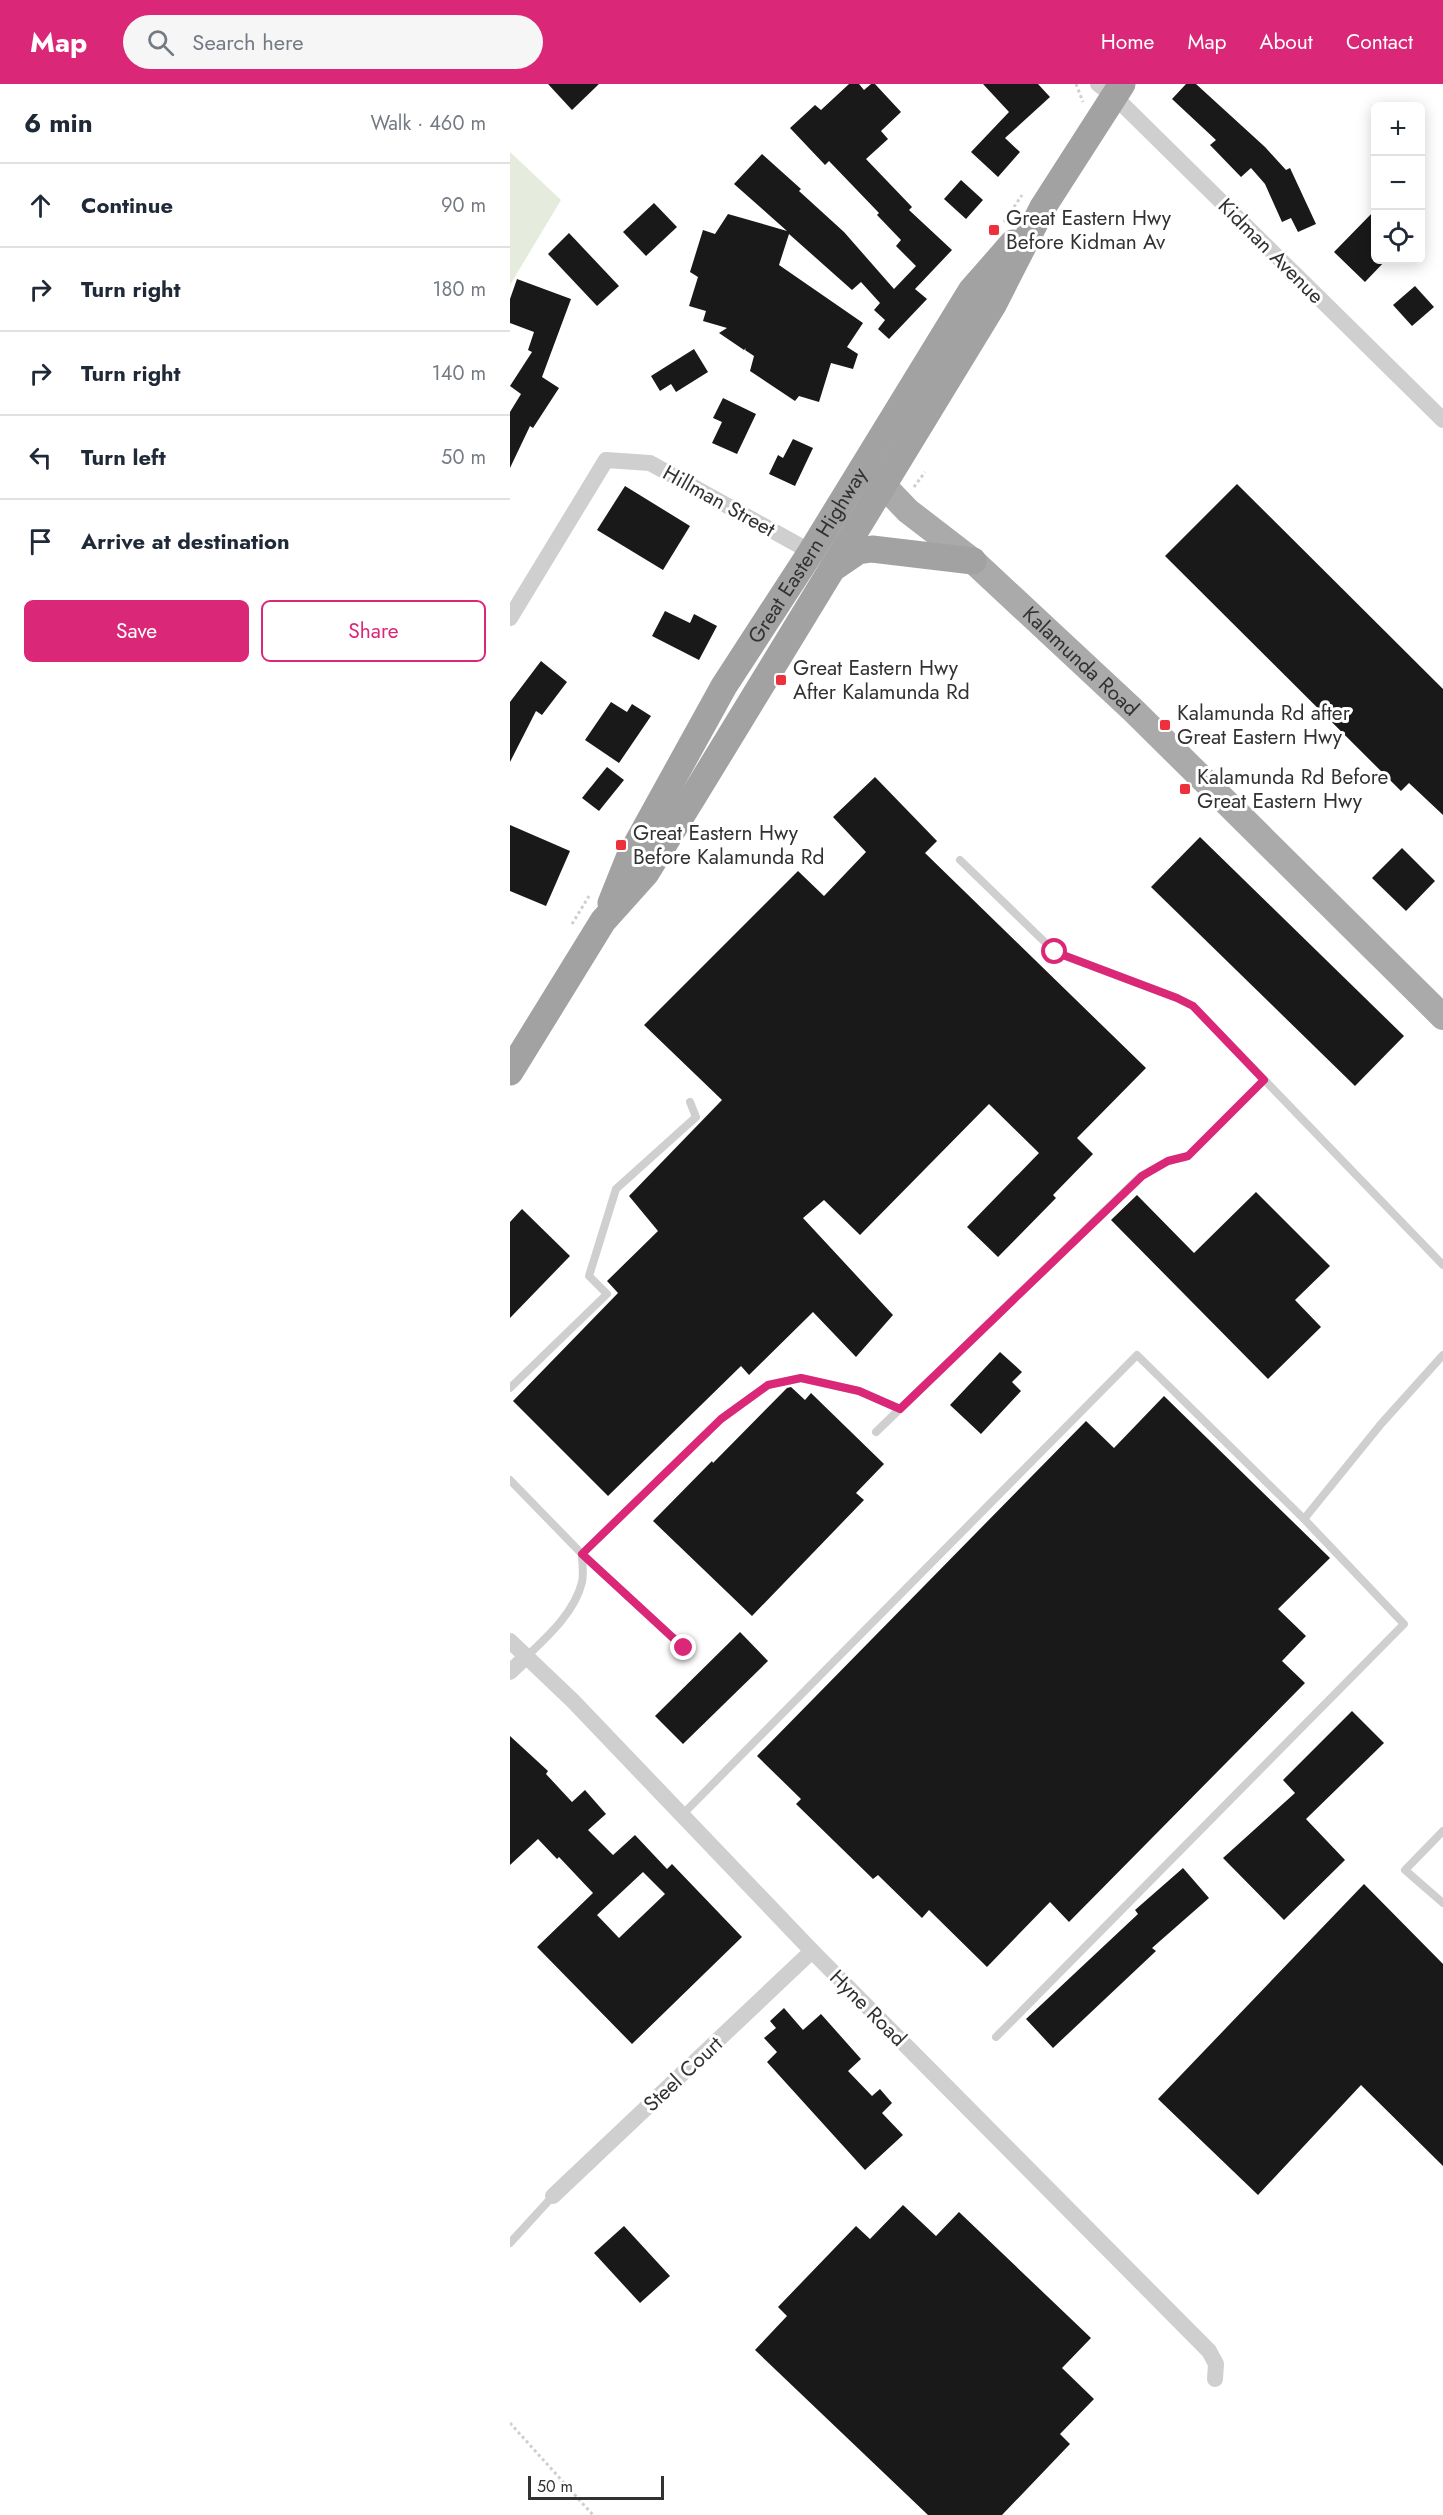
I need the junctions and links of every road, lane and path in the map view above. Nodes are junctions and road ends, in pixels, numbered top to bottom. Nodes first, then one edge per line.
1 (1112, 88) edge
2 (1043, 207) junction
3 (1443, 420) edge
4 (861, 471) junction
5 (884, 486) junction
6 (803, 547) junction
7 (973, 561) junction
8 (834, 567) junction
9 (510, 618) edge
10 (960, 860) dead end
11 (603, 921) junction
12 (1443, 1017) edge
13 (510, 1072) edge
14 (1264, 1080) junction
15 (690, 1102) dead end
16 (1443, 1264) edge
17 (1443, 1355) edge
18 (510, 1389) edge
19 (900, 1409) junction
20 (876, 1431) dead end
21 (510, 1480) edge
22 (1304, 1519) junction
23 (582, 1554) junction
24 (510, 1641) edge
25 (684, 1648) dead end
26 (526, 1657) junction
27 (510, 1672) edge
28 (682, 1815) junction
29 (1443, 1831) edge
30 (1443, 1903) edge
31 (813, 1952) junction
32 (996, 2037) dead end
33 (553, 2196) joint
34 (510, 2242) edge
35 (1215, 2379) dead end
36 (510, 2422) edge
37 (593, 2515) edge

1 - 2 highway, Great Eastern Highway
1 - 3 street, Kidman Avenue
2 - 4 highway, Great Eastern Highway
2 - 5 highway, Great Eastern Highway
4 - 5 main road, Kalamunda Road
4 - 6 highway, Great Eastern Highway
5 - 7 main road, Kalamunda Road
5 - 8 highway, Great Eastern Highway
6 - 9 street, Hillman Street
6 - 11 highway, Great Eastern Highway
7 - 8 highway
7 - 12 main road, Kalamunda Road
8 - 11 highway, Great Eastern Highway
10 - 14 lane
11 - 13 highway, Great Eastern Highway
14 - 16 lane
14 - 19 lane
15 - 18 lane
17 - 22 lane
19 - 20 lane
19 - 23 lane
21 - 23 lane
22 - 28 lane
22 - 32 lane
23 - 25 lane
23 - 26 lane
24 - 26 street, Hyne Road
26 - 27 street
26 - 28 street, Hyne Road
28 - 31 street, Hyne Road
29 - 30 lane
31 - 33 street, Steel Court
31 - 35 street, Hyne Road
33 - 34 lane
36 - 37 path

